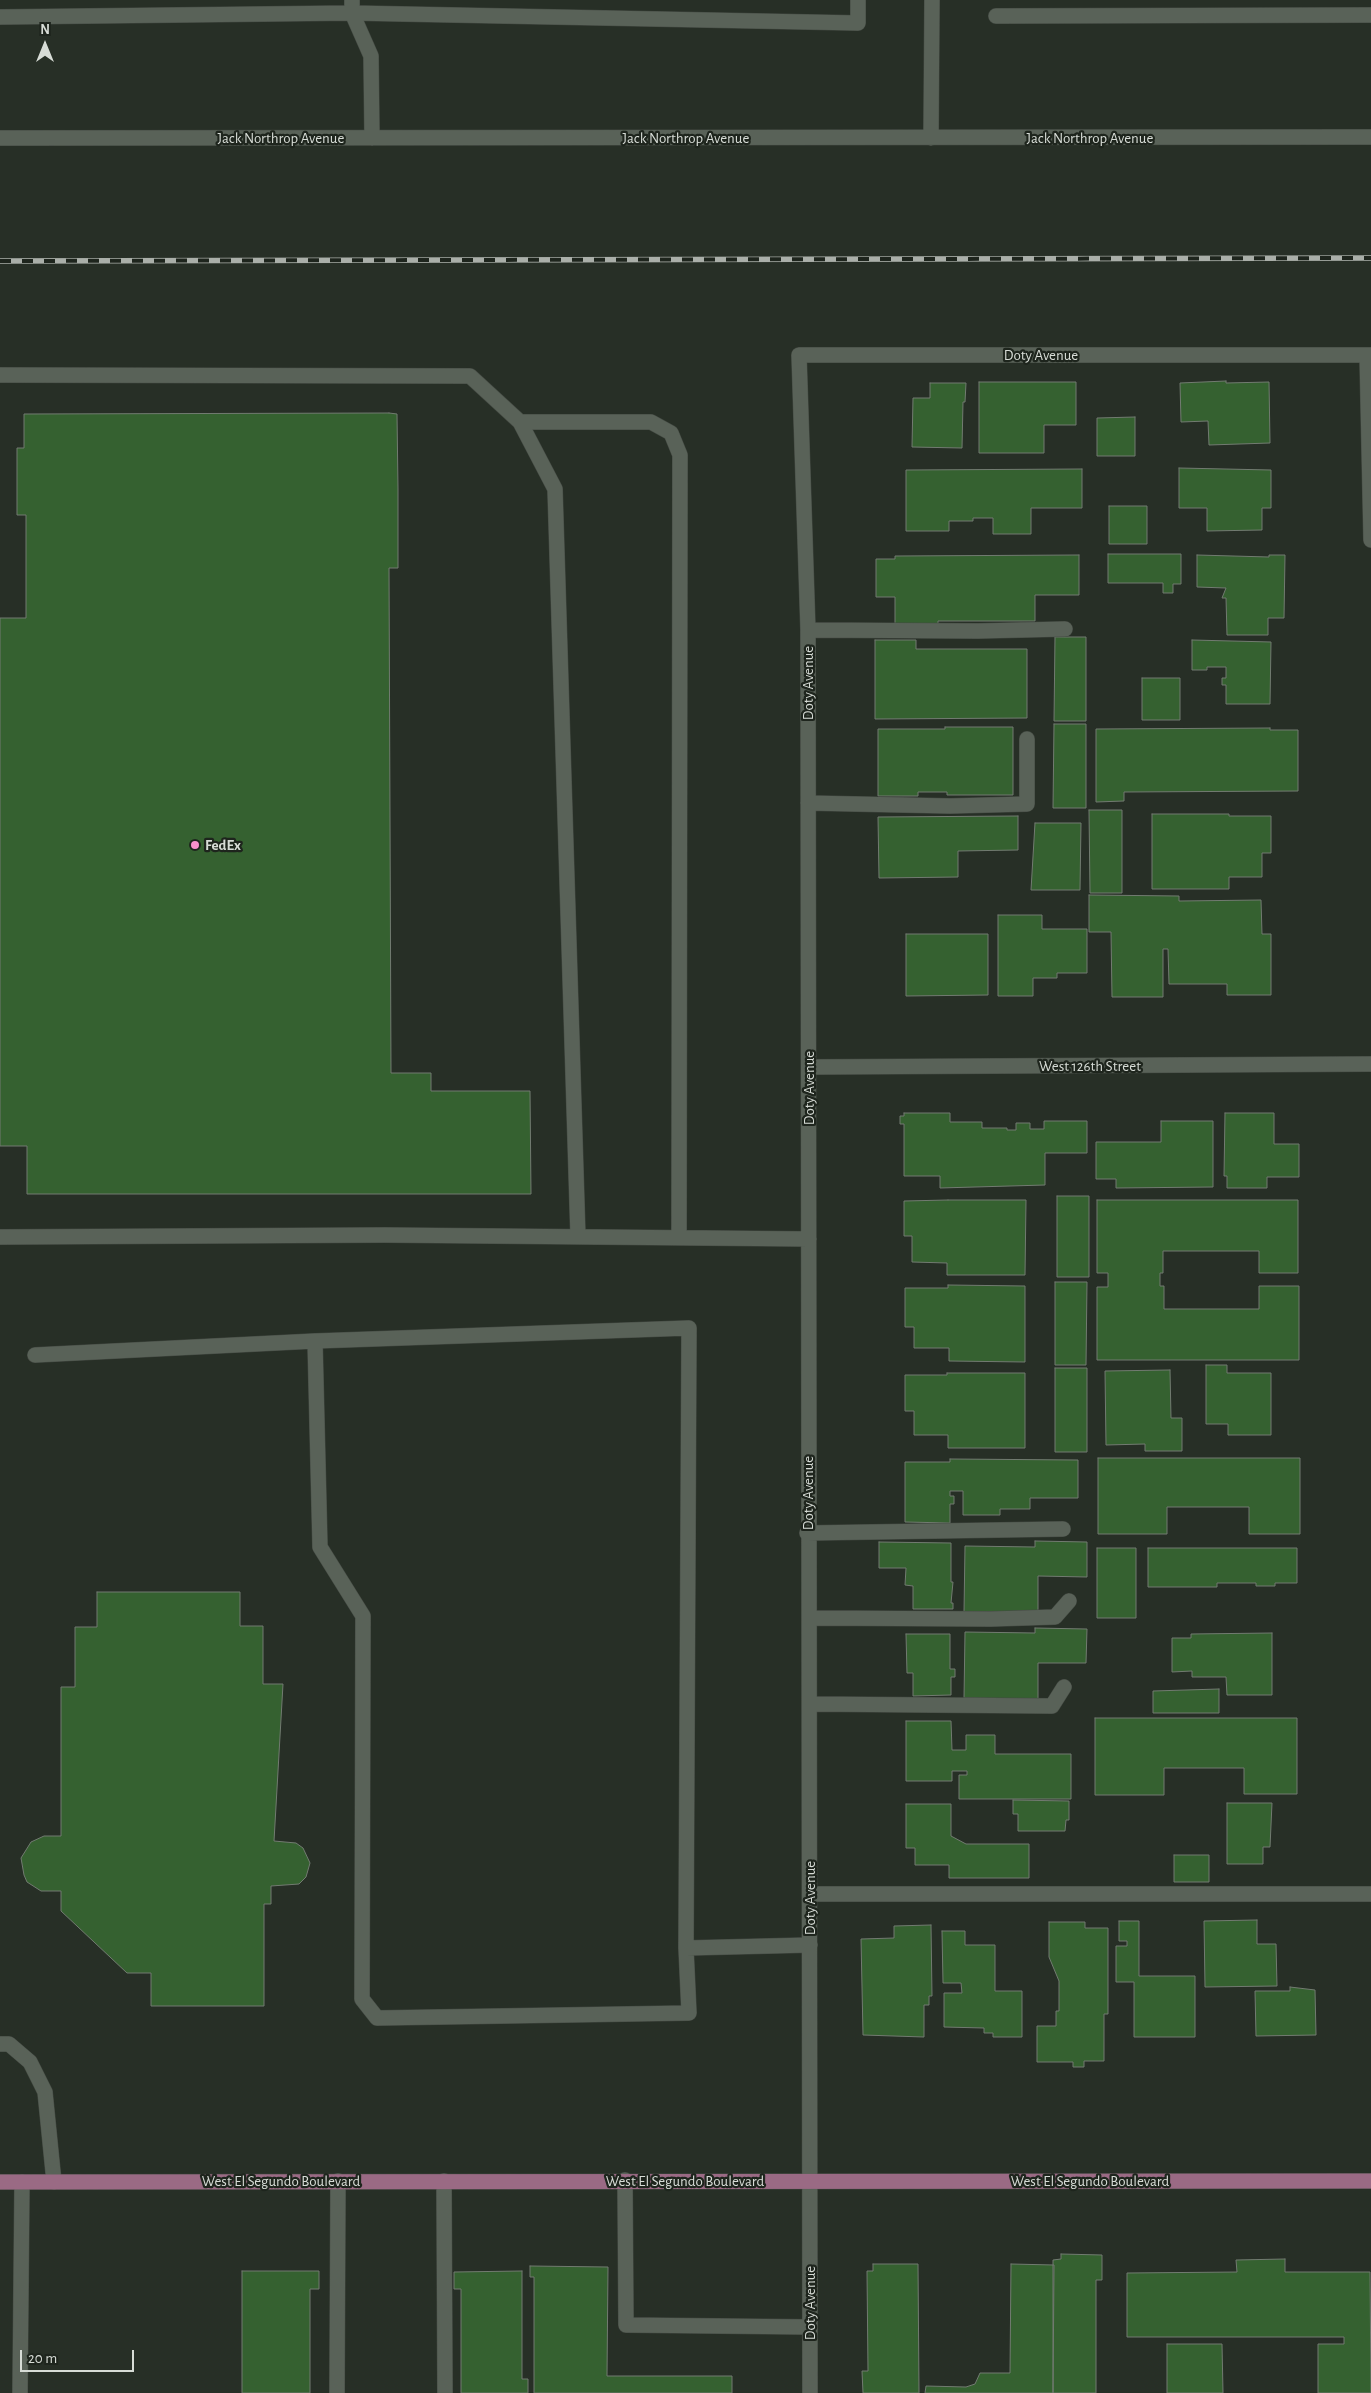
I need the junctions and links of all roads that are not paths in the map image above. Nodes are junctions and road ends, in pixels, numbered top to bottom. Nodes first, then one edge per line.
1 (858, 0) edge
2 (932, 0) edge
3 (352, 7) edge
4 (1369, 15) edge
5 (996, 16) dead end
6 (0, 17) edge
7 (1371, 137) edge
8 (0, 138) edge
9 (372, 138) junction
10 (931, 138) junction
11 (1369, 355) edge
12 (0, 375) edge
13 (520, 422) junction
14 (1371, 540) edge
15 (1065, 628) dead end
16 (808, 630) junction
17 (1028, 740) dead end
18 (808, 802) junction
19 (1371, 1064) edge
20 (809, 1067) junction
21 (0, 1237) edge
22 (578, 1237) junction
23 (679, 1237) junction
24 (809, 1239) junction
25 (315, 1341) junction
26 (35, 1355) dead end
27 (1063, 1529) dead end
28 (807, 1533) junction
29 (1070, 1601) dead end
30 (810, 1618) junction
31 (1064, 1688) dead end
32 (810, 1704) junction
33 (810, 1894) junction
34 (1371, 1894) edge
35 (810, 1945) junction
36 (686, 1948) junction
37 (0, 2044) edge
38 (625, 2180) junction
39 (338, 2181) junction
40 (444, 2181) junction
41 (810, 2181) junction
42 (1371, 2181) edge
43 (0, 2182) edge
44 (22, 2182) junction
45 (54, 2182) junction
46 (810, 2327) junction
47 (20, 2393) edge
48 (337, 2393) edge
49 (445, 2393) edge
50 (810, 2393) edge

1 - 3 street
2 - 10 street
3 - 6 street
3 - 9 street
4 - 5 street
7 - 10 street, Jack Northrop Avenue
8 - 9 street, Jack Northrop Avenue
9 - 10 street, Jack Northrop Avenue
11 - 14 street
11 - 16 street, Doty Avenue
12 - 13 street
13 - 22 street
13 - 23 street
15 - 16 street
16 - 18 street, Doty Avenue
17 - 18 street
18 - 20 street, Doty Avenue
19 - 20 street, West 126th Street
20 - 24 street, Doty Avenue
21 - 22 street
22 - 23 street
23 - 24 street
24 - 28 street, Doty Avenue
25 - 26 street
25 - 36 street
25 - 36 street
27 - 28 street
28 - 30 street, Doty Avenue
29 - 30 street
30 - 32 street, Doty Avenue
31 - 32 street
32 - 33 street, Doty Avenue
33 - 34 street
33 - 35 street, Doty Avenue
35 - 36 street
35 - 41 street, Doty Avenue
37 - 45 street
38 - 40 main road, West El Segundo Boulevard
38 - 41 main road, West El Segundo Boulevard
38 - 46 street
39 - 40 main road, West El Segundo Boulevard
39 - 45 main road, West El Segundo Boulevard
39 - 48 street
40 - 49 street
41 - 42 main road, West El Segundo Boulevard
41 - 46 street, Doty Avenue
43 - 44 main road, West El Segundo Boulevard
44 - 45 main road, West El Segundo Boulevard
44 - 47 street
46 - 50 street, Doty Avenue

